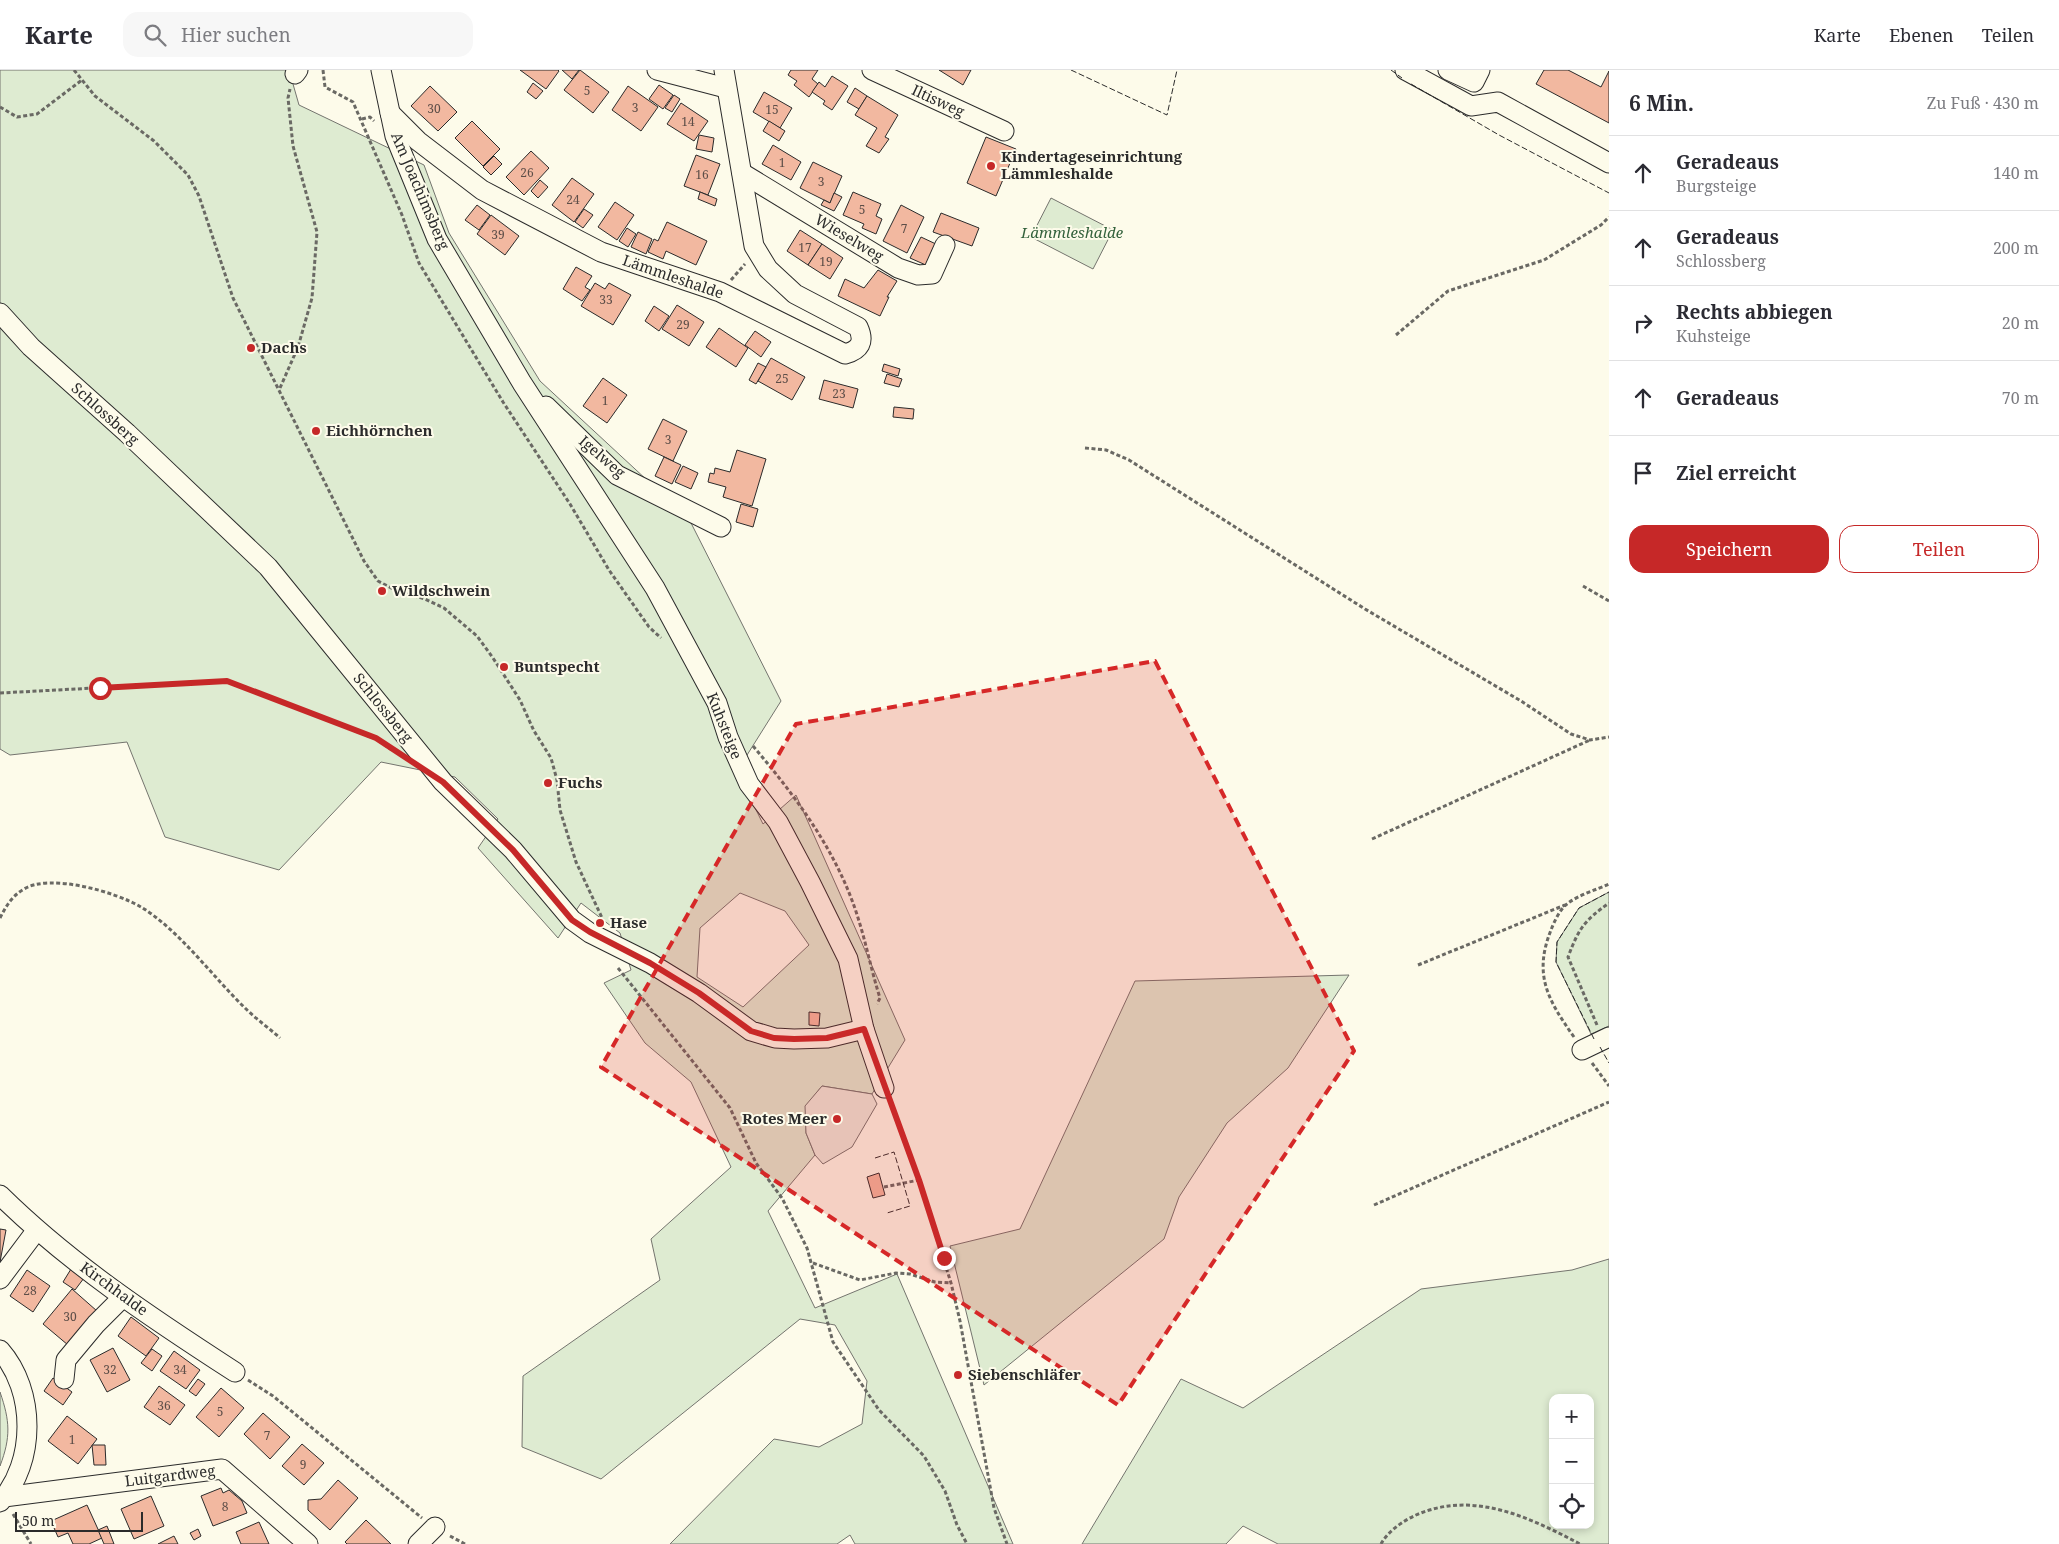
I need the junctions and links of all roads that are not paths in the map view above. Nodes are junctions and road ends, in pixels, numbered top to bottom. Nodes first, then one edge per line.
1 (380, 70) edge
2 (657, 70) edge
3 (872, 70) edge
4 (1405, 70) edge
5 (1449, 70) edge
6 (1480, 70) edge
7 (725, 79) edge
8 (390, 112) junction
9 (1004, 131) dead end
10 (1609, 163) edge
11 (742, 173) junction
12 (945, 245) dead end
13 (0, 313) edge
14 (522, 383) junction
15 (721, 527) dead end
16 (864, 1029) junction
17 (1606, 1038) edge
18 (1582, 1050) road end
19 (884, 1088) road end
20 (0, 1196) edge
21 (36, 1230) junction
22 (0, 1278) edge
23 (123, 1297) junction
24 (0, 1350) edge
25 (235, 1372) road end
26 (64, 1379) dead end
27 (2, 1500) edge
28 (435, 1527) road end
29 (308, 1544) edge
30 (418, 1544) edge

1 - 8 street, Am Joachimsberg
2 - 7 street
3 - 9 street, Iltisweg
4 - 10 street
5 - 6 street
7 - 11 street, Lämmleshalde
8 - 11 street, Lämmleshalde
8 - 14 street, Am Joachimsberg
11 - 12 street, Wieselweg
13 - 16 street, Schlossberg
14 - 15 street, Igelweg
14 - 16 street, Kuhsteige
16 - 19 street, Kuhsteige
17 - 18 street
20 - 21 street, Kirchhalde
21 - 22 street
21 - 23 street, Kirchhalde
23 - 25 street, Kirchhalde
23 - 26 street
24 - 27 street
27 - 29 street, Luitgardweg
28 - 30 street

